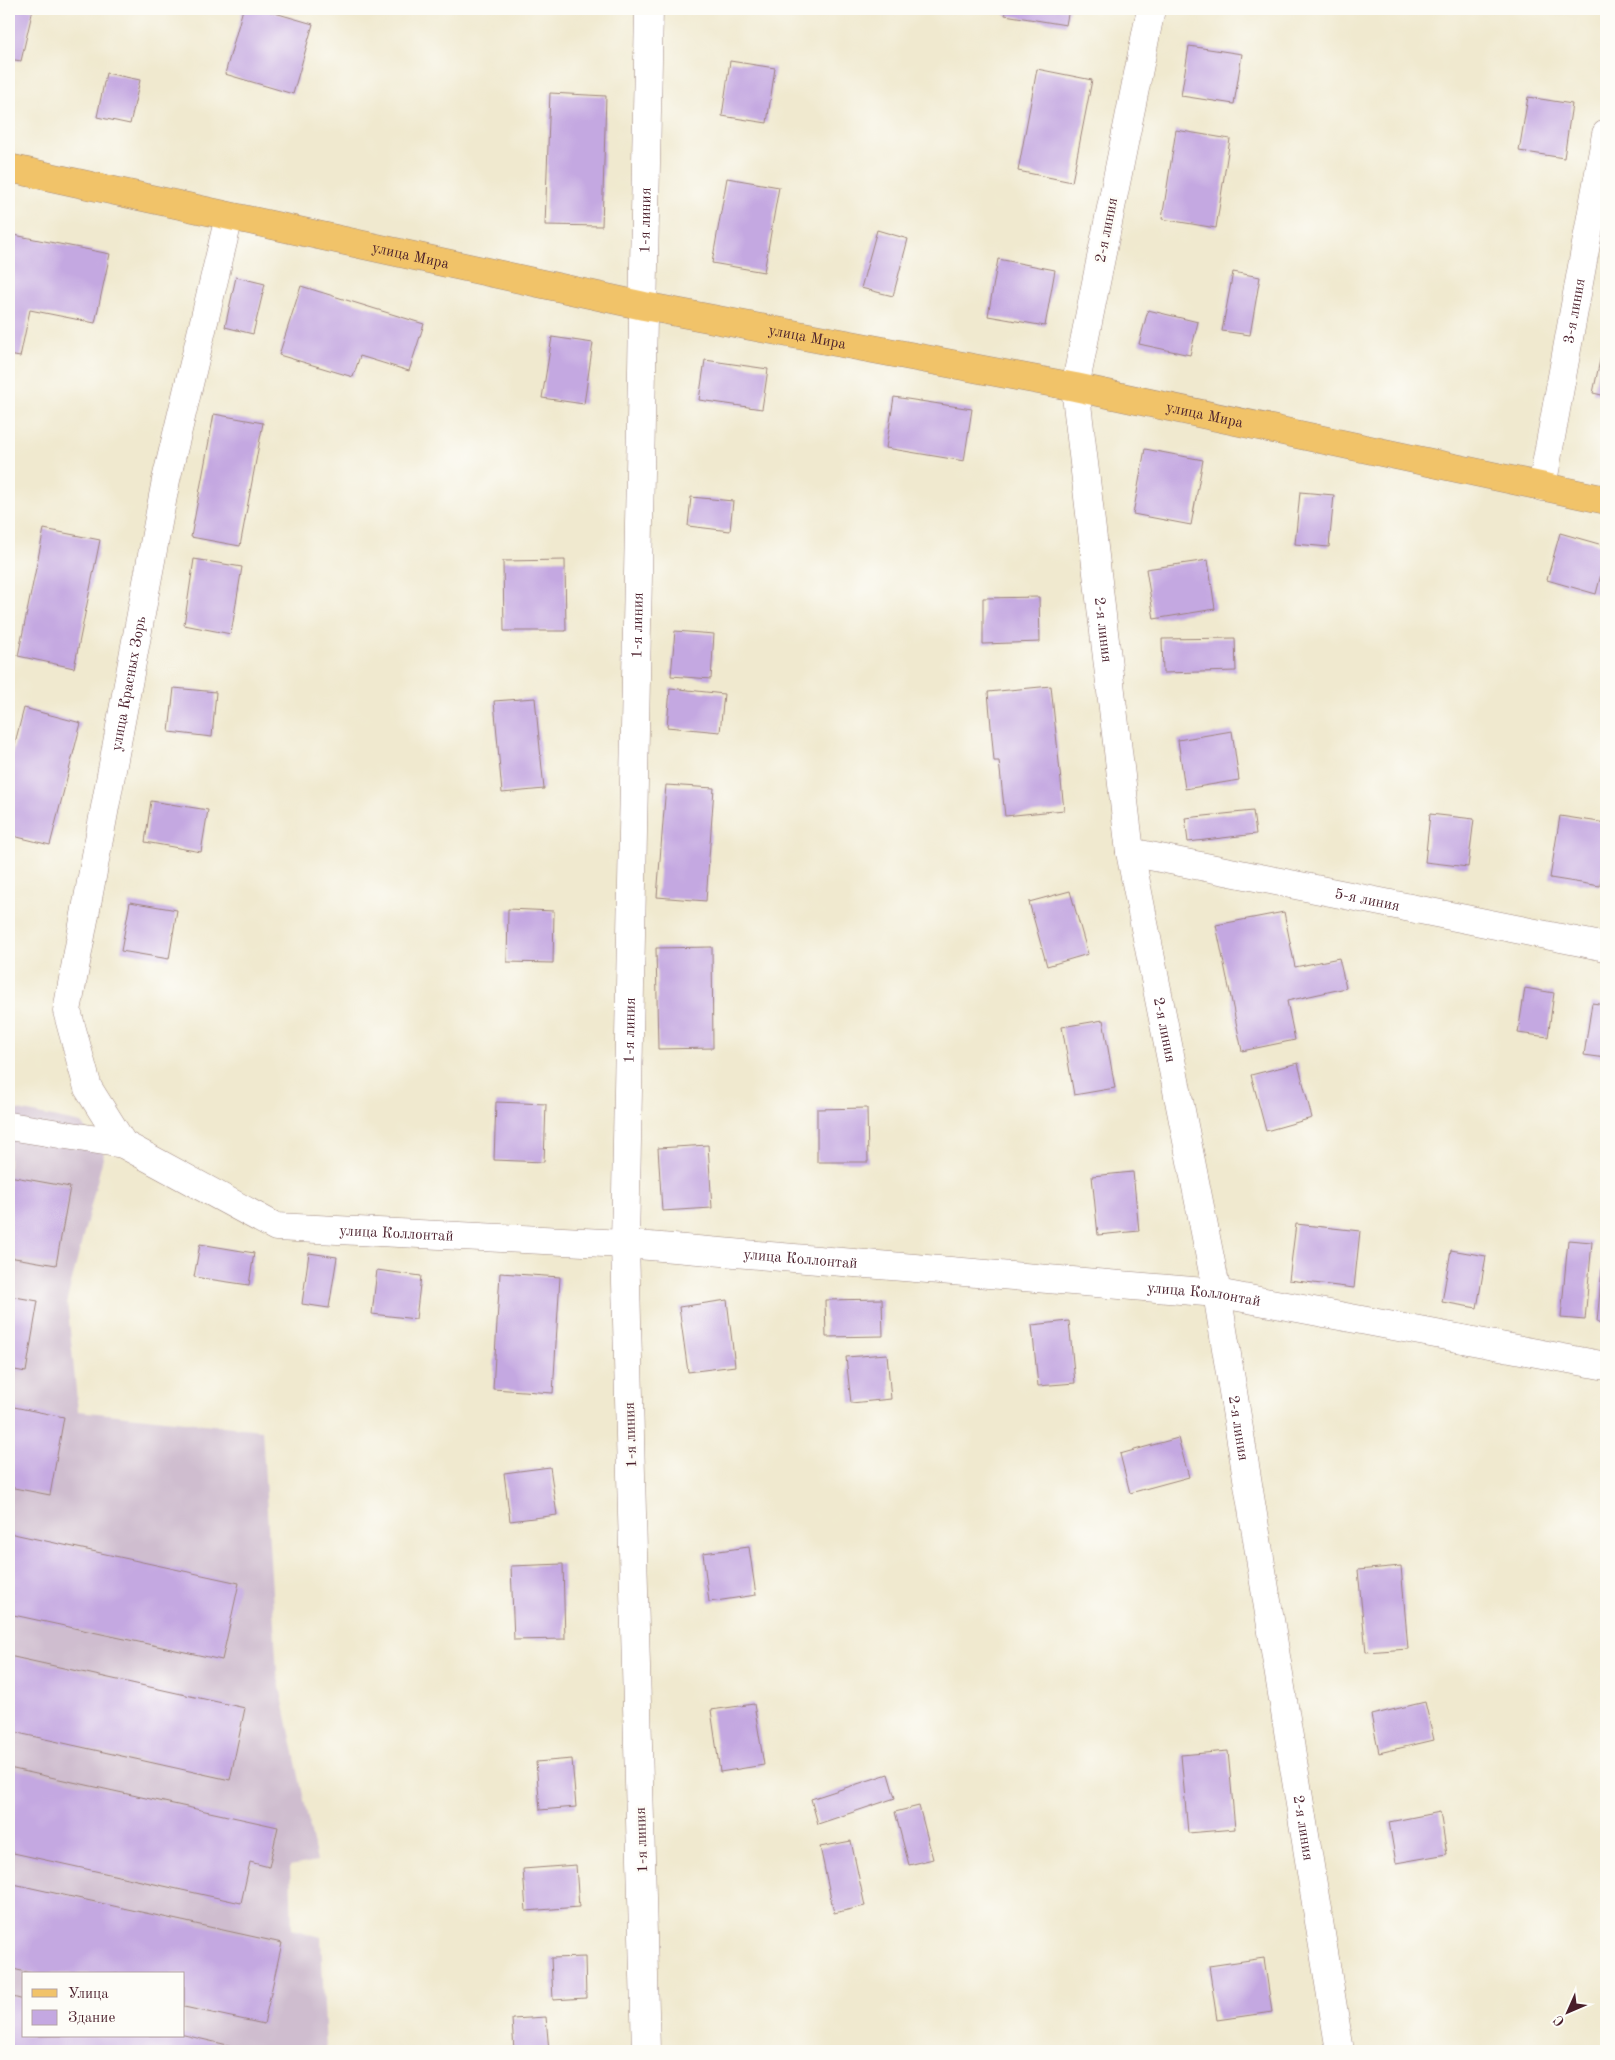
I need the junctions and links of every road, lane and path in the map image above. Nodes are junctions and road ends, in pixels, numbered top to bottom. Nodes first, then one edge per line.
1 (649, 9) edge
2 (1151, 9) edge
3 (1606, 134) edge
4 (9, 168) edge
5 (229, 217) junction
6 (644, 306) junction
7 (1075, 387) junction
8 (1542, 487) junction
9 (1606, 500) edge
10 (1130, 852) junction
11 (1606, 947) edge
12 (9, 1126) edge
13 (123, 1144) junction
14 (625, 1244) junction
15 (1217, 1293) junction
16 (1606, 1366) edge
17 (646, 2051) edge
18 (1340, 2051) edge

1 - 6 street, 1-я линия
2 - 7 street, 2-я линия
3 - 8 street, 3-я линия
4 - 5 main road, улица Мира
5 - 6 main road, улица Мира
5 - 13 street, улица Красных Зорь
6 - 7 main road, улица Мира
6 - 14 street, 1-я линия
7 - 8 main road, улица Мира
7 - 10 street, 2-я линия
8 - 9 main road, улица Мира
10 - 11 street, 5-я линия
10 - 15 street, 2-я линия
12 - 13 street, улица Коллонтай
13 - 14 street, улица Коллонтай
14 - 15 street, улица Коллонтай
14 - 17 street, 1-я линия
15 - 16 street, улица Коллонтай
15 - 18 street, 2-я линия

